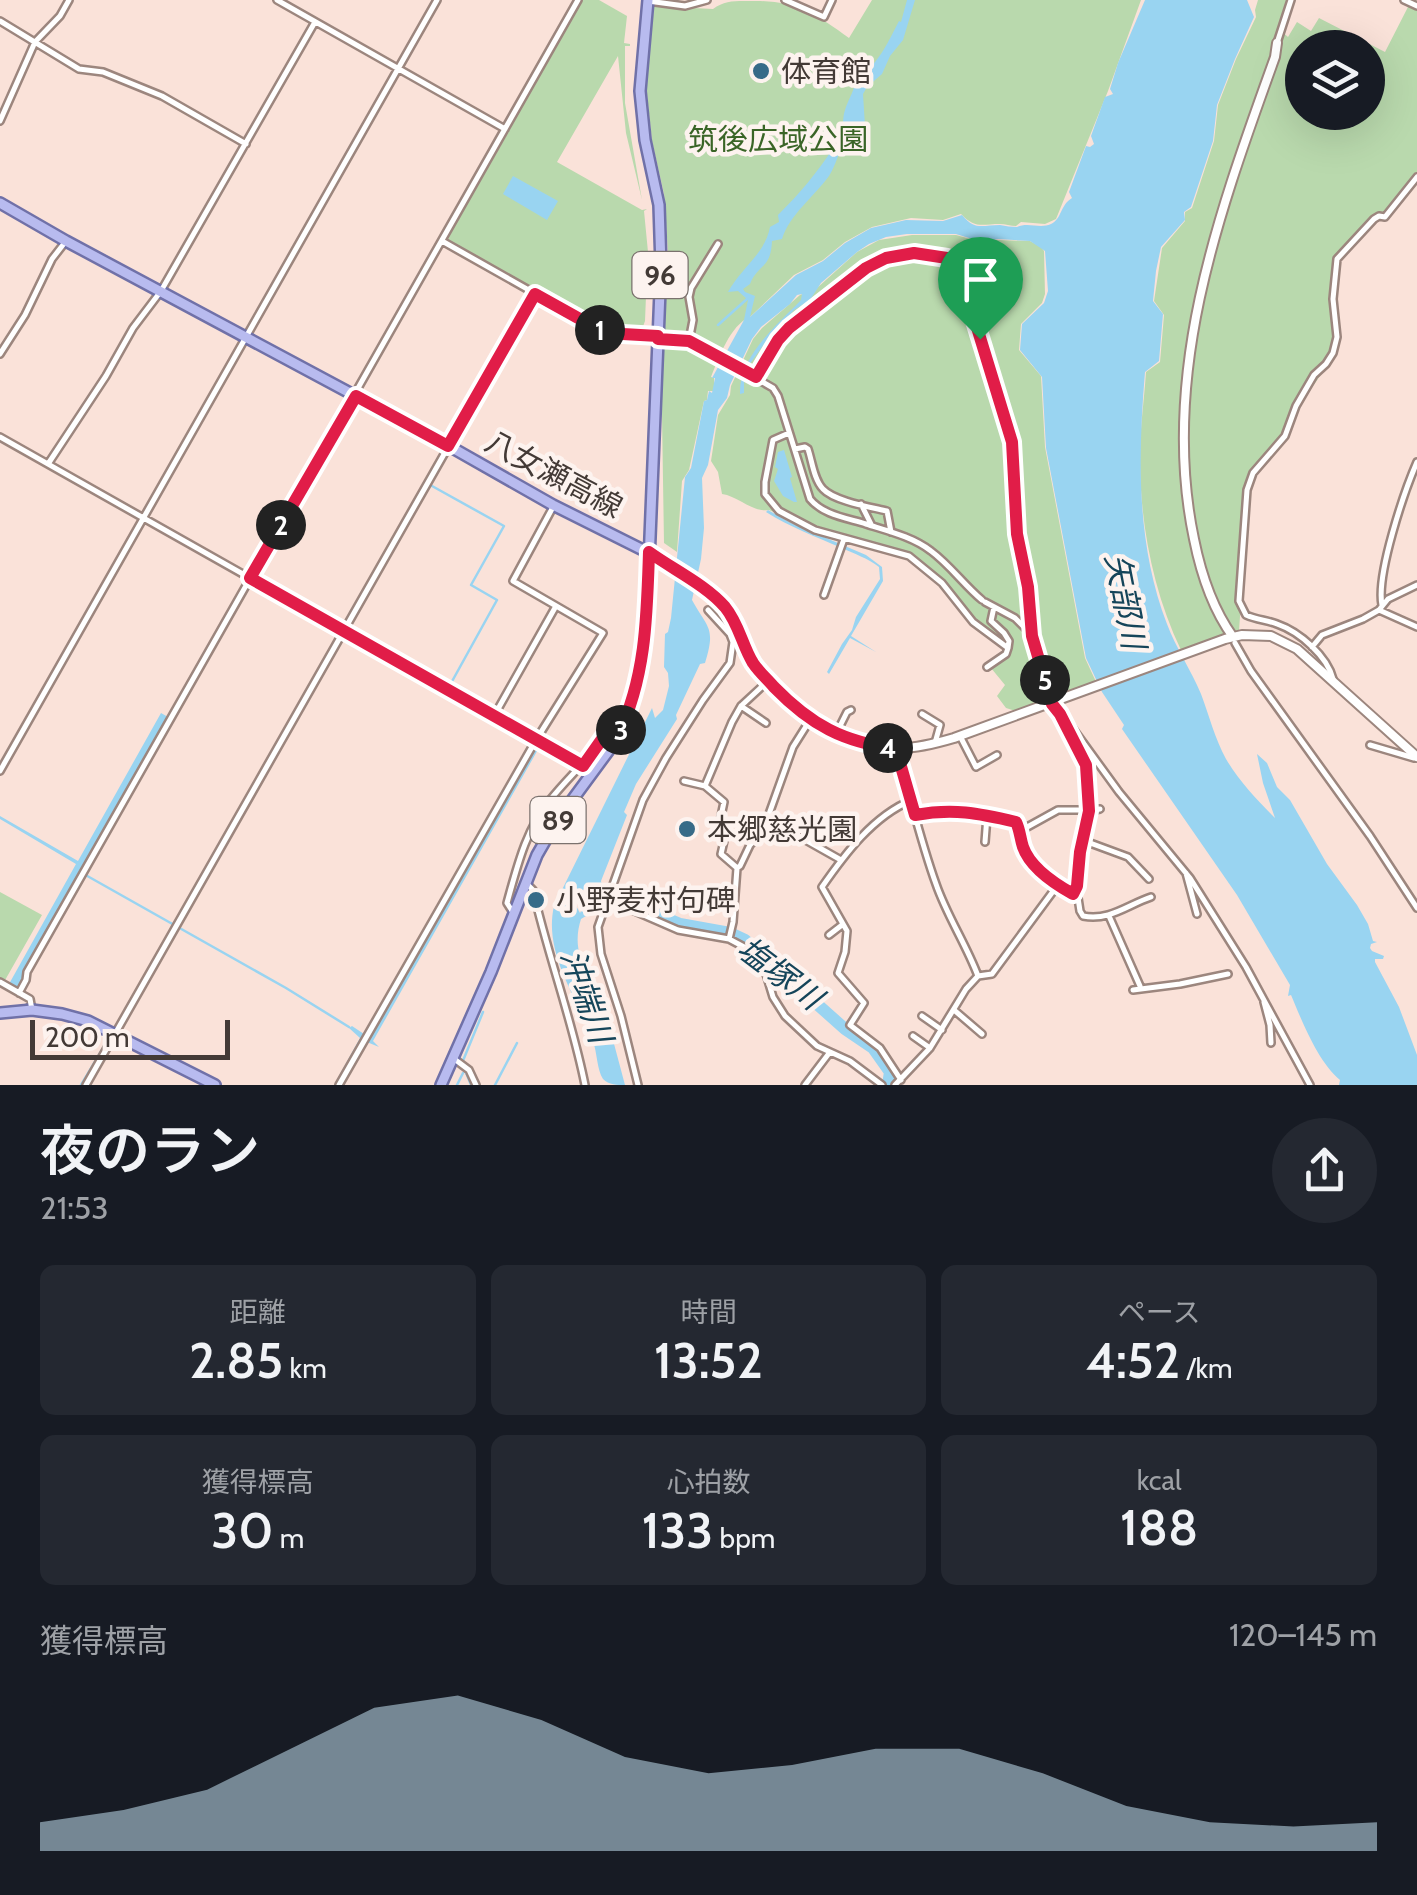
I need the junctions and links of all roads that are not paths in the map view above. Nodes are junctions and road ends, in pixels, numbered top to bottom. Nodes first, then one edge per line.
1 (69, 0) edge
2 (277, 0) edge
3 (437, 0) edge
4 (578, 0) edge
5 (708, 0) edge
6 (786, 0) edge
7 (832, 0) edge
8 (1290, 0) edge
9 (1404, 0) edge
10 (648, 1) edge
11 (685, 3) edge
12 (1417, 6) edge
13 (0, 21) edge
14 (314, 22) junction
15 (35, 42) junction
16 (1277, 44) joint
17 (398, 68) junction
18 (0, 121) edge
19 (506, 130) junction
20 (246, 144) junction
21 (1417, 178) edge
22 (0, 203) edge
23 (66, 241) junction
24 (442, 241) junction
25 (718, 244) dead end
26 (161, 291) junction
27 (535, 294) junction
28 (658, 337) junction
29 (246, 338) junction
30 (689, 341) junction
31 (0, 354) edge
32 (756, 377) junction
33 (356, 396) junction
34 (789, 433) junction
35 (0, 437) edge
36 (448, 446) junction
37 (795, 449) junction
38 (1417, 462) edge
39 (48, 464) junction
40 (862, 504) junction
41 (554, 505) junction
42 (144, 519) junction
43 (872, 526) junction
44 (891, 532) junction
45 (844, 539) junction
46 (649, 552) junction
47 (250, 578) junction
48 (1417, 585) edge
49 (824, 595) dead end
50 (556, 606) junction
51 (994, 607) junction
52 (1380, 607) junction
53 (708, 610) dead end
54 (1417, 627) edge
55 (344, 632) junction
56 (740, 632) junction
57 (1032, 636) junction
58 (1231, 640) junction
59 (1312, 647) junction
60 (1008, 648) junction
61 (732, 652) junction
62 (987, 667) dead end
63 (768, 681) junction
64 (1334, 681) junction
65 (1056, 702) junction
66 (741, 706) junction
67 (851, 710) dead end
68 (922, 714) dead end
69 (1060, 714) junction
70 (494, 716) junction
71 (810, 720) junction
72 (766, 723) dead end
73 (836, 734) junction
74 (618, 735) junction
75 (960, 736) junction
76 (536, 740) junction
77 (935, 743) junction
78 (1370, 745) dead end
79 (896, 749) junction
80 (706, 751) dead end
81 (997, 755) dead end
82 (717, 757) junction
83 (1417, 758) edge
84 (583, 766) junction
85 (0, 771) edge
86 (684, 781) dead end
87 (705, 786) junction
88 (912, 800) junction
89 (1100, 809) dead end
90 (1089, 810) junction
91 (915, 815) junction
92 (988, 816) junction
93 (764, 822) junction
94 (1020, 831) junction
95 (1082, 840) junction
96 (985, 842) dead end
97 (841, 860) junction
98 (737, 868) junction
99 (1186, 872) junction
100 (1150, 880) dead end
101 (526, 883) junction
102 (1057, 886) junction
103 (1073, 894) junction
104 (1151, 897) dead end
105 (616, 903) dead end
106 (1417, 908) edge
107 (514, 914) junction
108 (1197, 914) dead end
109 (1109, 916) junction
110 (844, 924) junction
111 (828, 935) dead end
112 (729, 939) junction
113 (1132, 942) dead end
114 (1122, 946) junction
115 (1228, 974) dead end
116 (978, 976) junction
117 (0, 982) edge
118 (958, 983) dead end
119 (1141, 987) junction
120 (966, 989) junction
121 (1132, 990) dead end
122 (19, 993) junction
123 (1264, 999) junction
124 (953, 1007) junction
125 (32, 1010) junction
126 (3, 1012) edge
127 (922, 1016) dead end
128 (942, 1030) junction
129 (115, 1034) junction
130 (982, 1034) dead end
131 (912, 1036) dead end
132 (1270, 1043) dead end
133 (930, 1048) junction
134 (830, 1052) junction
135 (453, 1058) junction
136 (897, 1083) edge
137 (86, 1085) edge
138 (215, 1085) edge
139 (339, 1085) edge
140 (441, 1085) edge
141 (476, 1085) edge
142 (585, 1085) edge
143 (638, 1085) edge
144 (805, 1085) edge
145 (882, 1085) edge
146 (1310, 1085) edge

1 - 15 street
2 - 14 street
3 - 17 street
4 - 19 street
5 - 11 street
6 - 7 street
8 - 16 street
9 - 12 street
10 - 11 street
10 - 28 main road, 八女瀬高線 / 96
13 - 15 street
14 - 17 street
14 - 20 street
15 - 18 street
15 - 20 street
16 - 58 main road
17 - 19 street
17 - 29 street
19 - 24 street
20 - 26 street
21 - 59 street
22 - 23 main road, 八女瀬高線
23 - 26 main road, 八女瀬高線
23 - 31 street
24 - 27 street
24 - 33 street
25 - 30 street
26 - 29 main road, 八女瀬高線
26 - 39 street
27 - 28 street
27 - 36 street
28 - 30 street
28 - 46 main road, 八女瀬高線 / 96
29 - 33 main road, 八女瀬高線
29 - 42 street
30 - 32 street
32 - 34 street
32 - 57 street
33 - 36 main road, 八女瀬高線
33 - 47 street
34 - 37 street
34 - 45 street
35 - 39 street
36 - 41 main road, 八女瀬高線
36 - 55 street
37 - 40 street
37 - 43 street
38 - 52 street
39 - 42 street
40 - 43 street
40 - 44 street
41 - 46 main road, 八女瀬高線
41 - 50 street
42 - 47 street
42 - 85 street
43 - 44 street
44 - 51 street
45 - 49 street
45 - 60 street
46 - 56 main road
46 - 74 main road, 89
47 - 55 street
47 - 122 street
48 - 52 street
50 - 70 street
50 - 76 street
51 - 57 street
51 - 60 street
52 - 54 street
52 - 59 street
53 - 61 street
55 - 70 street
55 - 129 street
56 - 61 street
56 - 63 main road
57 - 65 street
58 - 64 main road
58 - 65 main road
58 - 106 street
59 - 64 street
60 - 62 street
61 - 143 street
63 - 66 street
63 - 71 main road
64 - 83 main road
65 - 69 street
65 - 75 main road
66 - 72 street
66 - 82 street
67 - 73 street
68 - 77 street
69 - 90 street
69 - 99 street
70 - 76 street
71 - 73 main road
71 - 93 street
73 - 79 main road
74 - 84 street
74 - 101 main road, 89
75 - 77 main road
75 - 81 street
76 - 84 street
76 - 139 street
77 - 79 main road
78 - 83 street
79 - 88 street
80 - 82 street
82 - 87 street
84 - 107 street
86 - 87 street
87 - 98 street
88 - 91 street
88 - 97 street
89 - 90 street
90 - 94 street
90 - 95 street
91 - 92 street
91 - 116 street
92 - 94 street
92 - 96 street
93 - 97 street
93 - 98 street
94 - 102 street
95 - 100 street
95 - 103 street
97 - 110 street
98 - 112 street
99 - 108 street
99 - 123 street
101 - 107 main road, 89
101 - 142 street
102 - 103 street
102 - 116 street
103 - 109 street
104 - 109 street
105 - 112 street
107 - 135 main road, 89
109 - 114 street
110 - 111 street
110 - 136 street
112 - 134 street
113 - 114 street
114 - 119 street
115 - 119 street
116 - 120 street
117 - 122 street
118 - 120 street
119 - 121 street
120 - 124 street
122 - 125 street
123 - 132 street
123 - 146 street
124 - 128 street
124 - 130 street
125 - 126 main road
125 - 129 main road
127 - 128 street
128 - 133 street
129 - 137 street
129 - 138 main road
131 - 133 street
133 - 136 street
134 - 144 street
134 - 145 street
135 - 140 main road, 89
135 - 141 street

